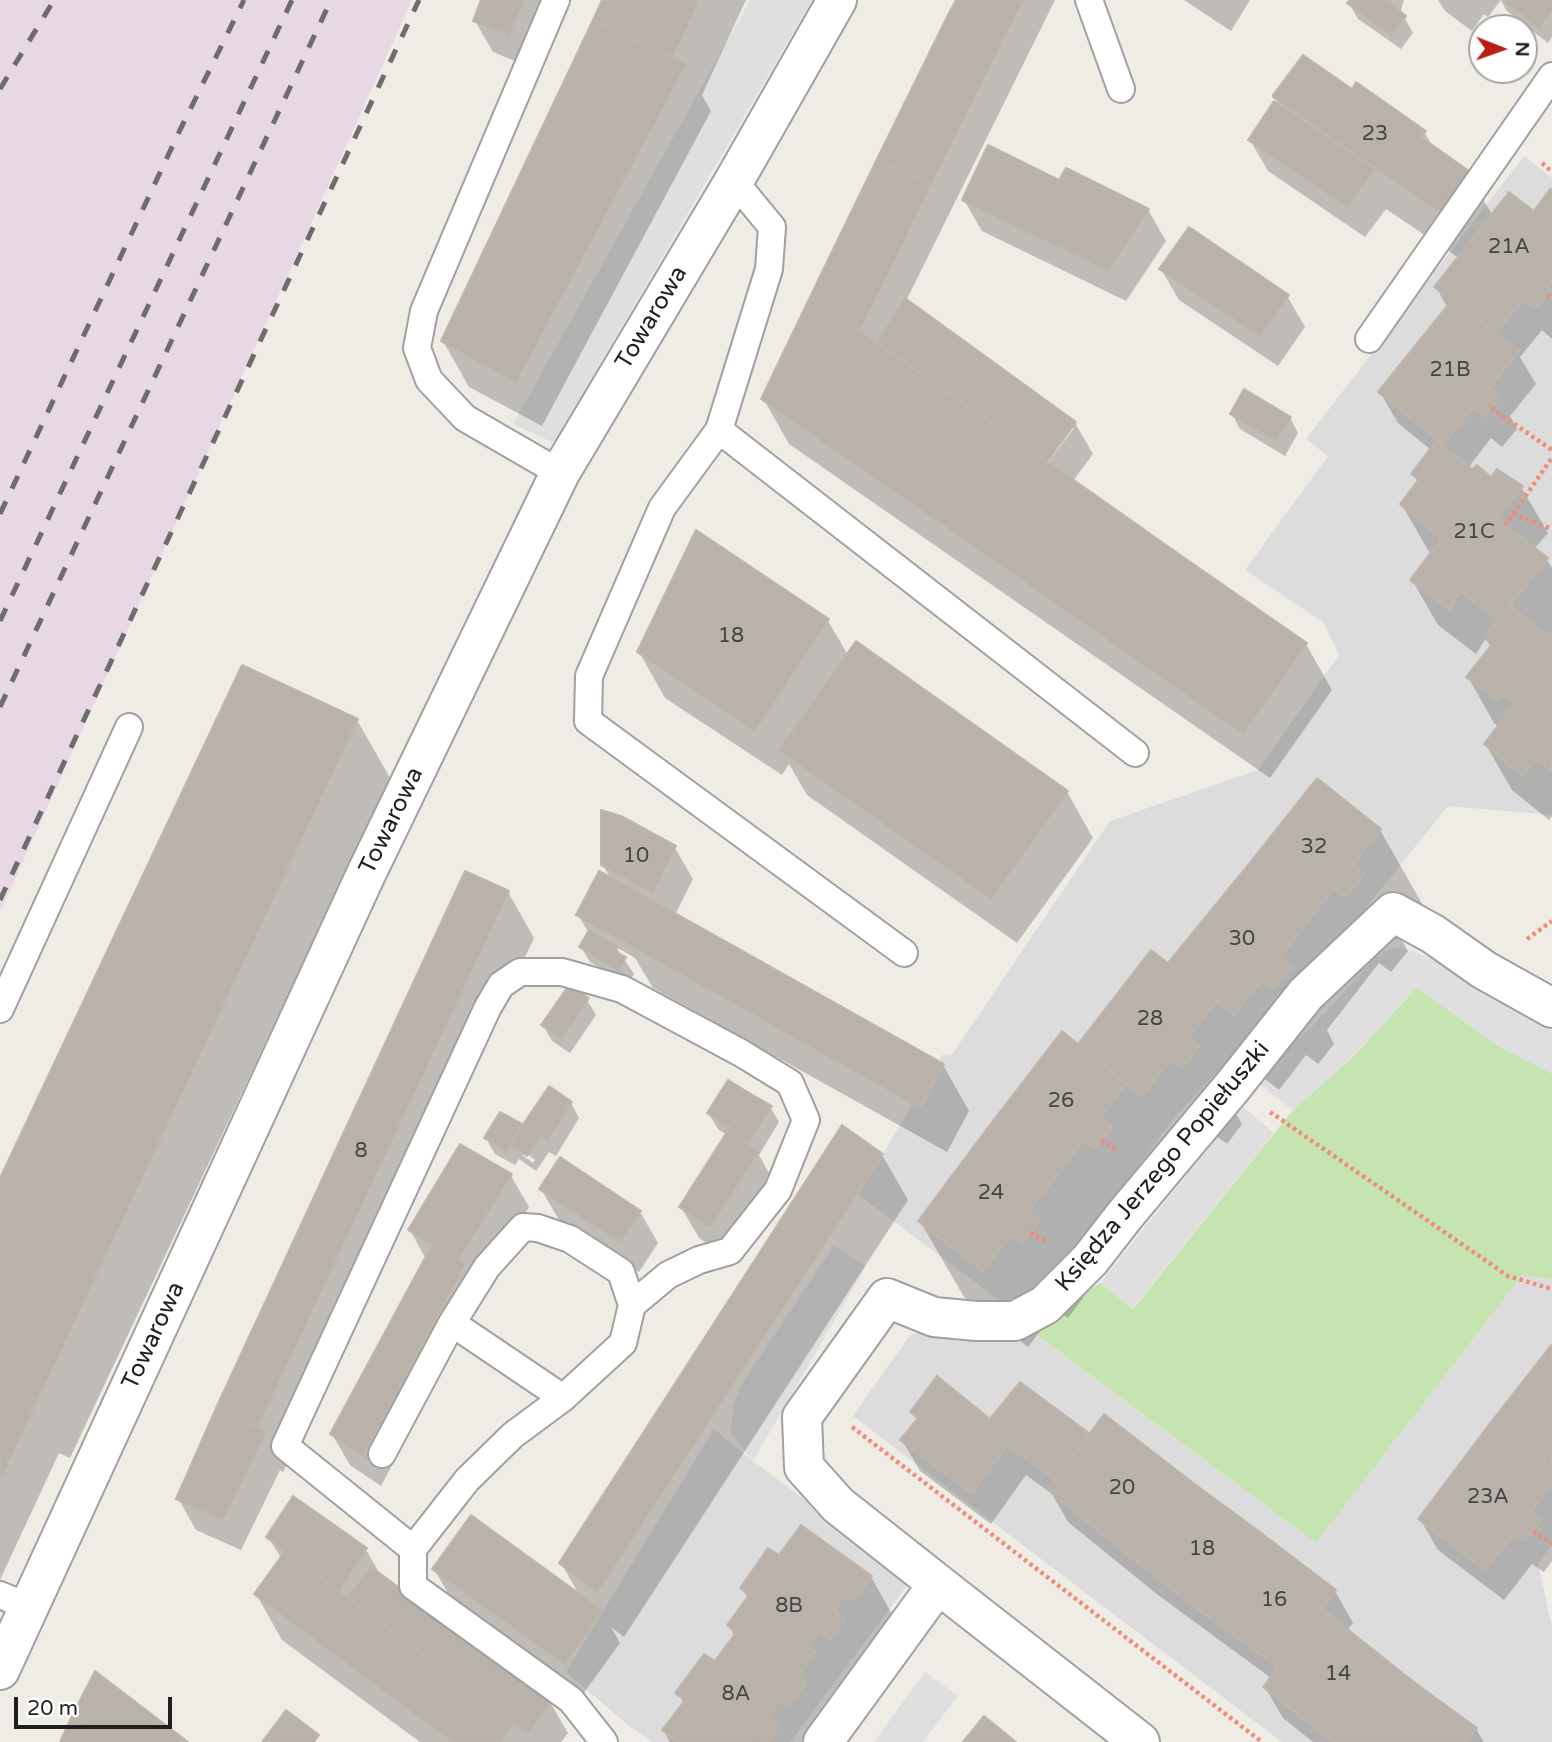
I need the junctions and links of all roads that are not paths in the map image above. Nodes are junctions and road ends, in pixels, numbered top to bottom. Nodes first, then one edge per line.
1 (556, 0) edge
2 (836, 0) edge
3 (1089, 0) edge
4 (1552, 76) edge
5 (1121, 89) dead end
6 (734, 181) junction
7 (1369, 339) dead end
8 (719, 430) junction
9 (560, 473) junction
10 (129, 727) dead end
11 (1135, 753) dead end
12 (904, 953) dead end
13 (1552, 1008) edge
14 (0, 1009) edge
15 (632, 1305) junction
16 (452, 1322) junction
17 (563, 1398) junction
18 (382, 1454) dead end
19 (413, 1549) junction
20 (938, 1584) junction
21 (14, 1601) edge
22 (0, 1670) edge
23 (604, 1742) edge
24 (822, 1742) edge
25 (1140, 1742) edge

1 - 9 lane
2 - 6 street, Towarowa
3 - 5 lane
4 - 7 lane
6 - 8 lane
6 - 9 street, Towarowa
8 - 11 lane
8 - 12 lane
9 - 21 street, Towarowa
10 - 14 lane
13 - 20 street, Księdza Jerzego Popiełuszki
15 - 16 lane
15 - 17 lane
15 - 19 lane
16 - 17 lane
16 - 18 lane
17 - 19 lane
19 - 23 lane
20 - 24 street
20 - 25 street, Księdza Jerzego Popiełuszki
21 - 22 street, Towarowa

